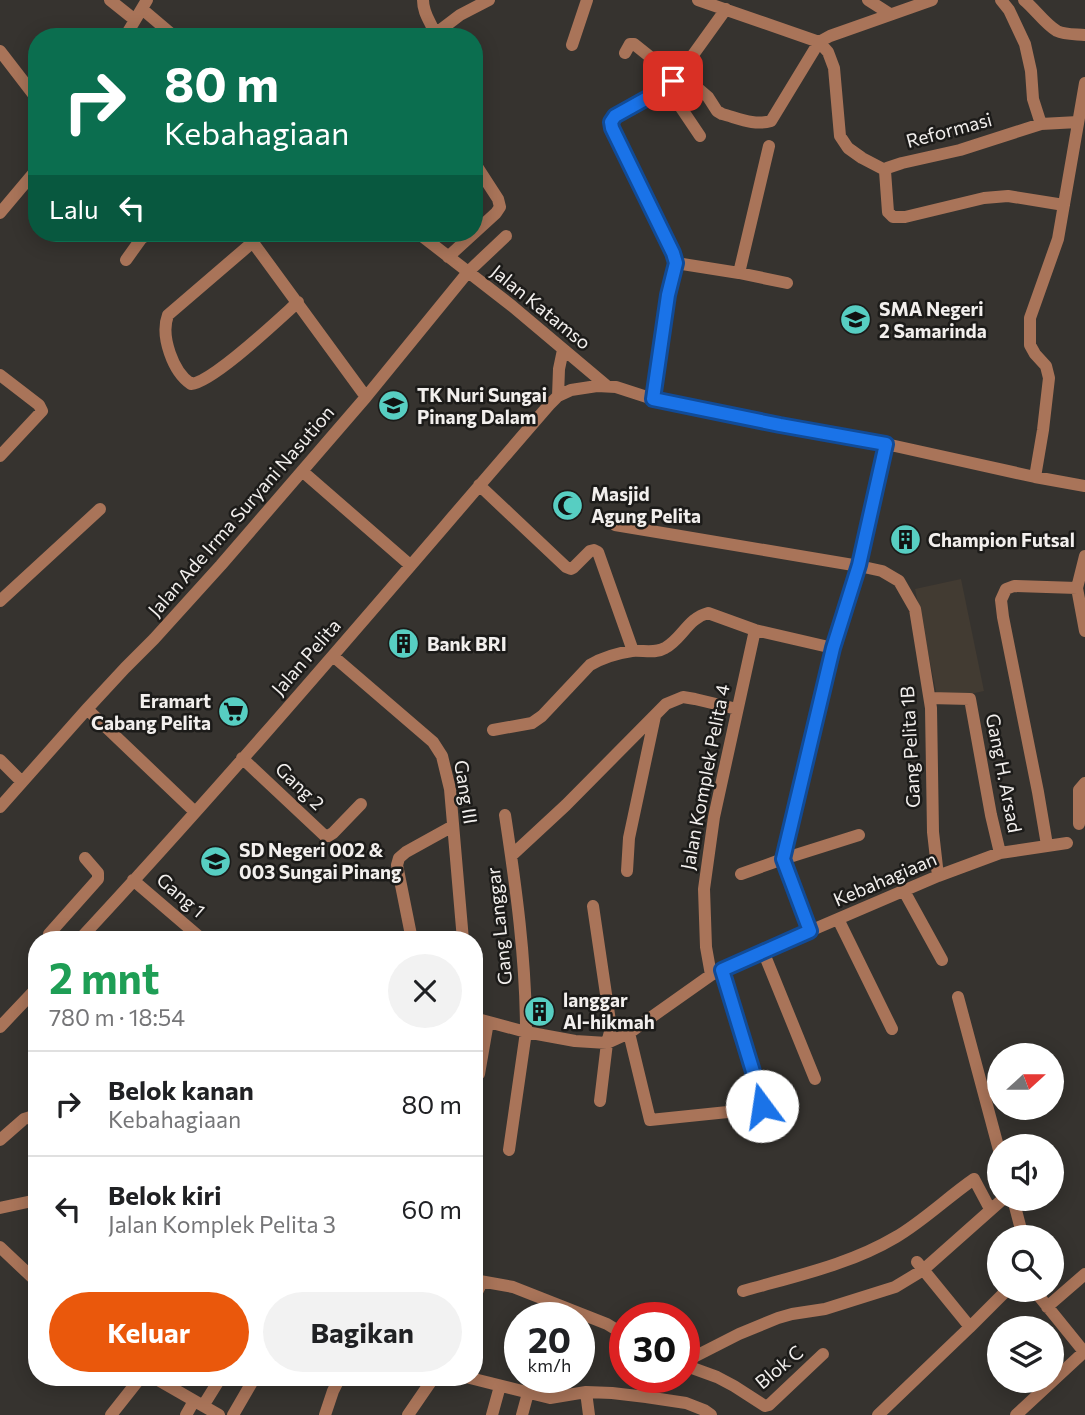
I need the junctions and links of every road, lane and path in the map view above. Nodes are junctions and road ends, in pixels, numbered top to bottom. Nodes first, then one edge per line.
1 (110, 0) edge
2 (423, 0) edge
3 (489, 0) edge
4 (587, 0) edge
5 (698, 0) edge
6 (868, 0) edge
7 (932, 0) edge
8 (1001, 0) edge
9 (1024, 0) edge
10 (726, 9) junction
11 (141, 10) edge
12 (890, 14) junction
13 (130, 28) edge
14 (164, 28) edge
15 (433, 28) edge
16 (442, 28) edge
17 (1085, 35) edge
18 (819, 42) junction
19 (572, 46) dead end
20 (0, 51) edge
21 (625, 52) dead end
22 (673, 80) junction
23 (1085, 83) edge
24 (28, 87) edge
25 (1077, 122) junction
26 (1041, 124) junction
27 (700, 136) dead end
28 (769, 146) dead end
29 (885, 170) junction
30 (483, 176) edge
31 (28, 179) edge
32 (1064, 205) junction
33 (2, 206) edge
34 (483, 226) edge
35 (506, 236) dead end
36 (140, 242) edge
37 (246, 242) edge
38 (253, 242) edge
39 (429, 242) edge
40 (465, 242) edge
41 (448, 257) junction
42 (126, 260) dead end
43 (676, 263) junction
44 (468, 272) junction
45 (740, 273) junction
46 (787, 283) dead end
47 (298, 302) junction
48 (563, 350) junction
49 (0, 375) edge
50 (607, 386) junction
51 (558, 396) junction
52 (366, 397) junction
53 (653, 399) junction
54 (886, 444) junction
55 (0, 456) edge
56 (302, 471) junction
57 (1035, 477) junction
58 (479, 485) junction
59 (1085, 486) edge
60 (100, 509) dead end
61 (614, 524) dead end
62 (1085, 556) edge
63 (410, 565) junction
64 (859, 565) junction
65 (1077, 588) junction
66 (0, 601) edge
67 (755, 630) junction
68 (1085, 631) edge
69 (833, 648) junction
70 (633, 651) junction
71 (333, 656) junction
72 (930, 698) junction
73 (87, 709) junction
74 (737, 709) junction
75 (655, 716) junction
76 (493, 730) dead end
77 (242, 758) junction
78 (0, 760) edge
79 (22, 782) junction
80 (1085, 783) edge
81 (362, 804) dead end
82 (0, 807) edge
83 (195, 812) junction
84 (505, 815) dead end
85 (1079, 824) dead end
86 (453, 826) junction
87 (859, 835) dead end
88 (1067, 843) dead end
89 (1047, 845) junction
90 (1000, 853) junction
91 (511, 856) junction
92 (85, 858) dead end
93 (783, 859) junction
94 (627, 871) dead end
95 (741, 874) dead end
96 (938, 876) junction
97 (133, 880) junction
98 (904, 891) junction
99 (593, 906) dead end
100 (838, 919) junction
101 (52, 931) edge
102 (87, 931) edge
103 (192, 931) edge
104 (410, 931) edge
105 (462, 931) edge
106 (810, 931) junction
107 (763, 951) junction
108 (942, 960) dead end
109 (716, 972) junction
110 (28, 997) edge
111 (958, 997) dead end
112 (483, 1021) edge
113 (488, 1022) junction
114 (0, 1027) edge
115 (892, 1029) dead end
116 (526, 1032) junction
117 (629, 1033) junction
118 (607, 1043) junction
119 (483, 1051) edge
120 (814, 1079) dead end
121 (600, 1101) dead end
122 (28, 1118) edge
123 (995, 1134) edge
124 (0, 1140) edge
125 (509, 1150) dead end
126 (28, 1202) edge
127 (987, 1203) edge
128 (0, 1208) edge
129 (988, 1211) edge
130 (3, 1254) edge
131 (920, 1266) junction
132 (1085, 1274) edge
133 (28, 1275) edge
134 (483, 1282) edge
135 (743, 1291) dead end
136 (995, 1302) edge
137 (1043, 1302) edge
138 (1047, 1307) junction
139 (609, 1325) edge
140 (970, 1327) junction
141 (1084, 1352) edge
142 (823, 1354) dead end
143 (700, 1355) edge
144 (700, 1371) edge
145 (483, 1382) edge
146 (134, 1386) edge
147 (168, 1386) edge
148 (214, 1386) edge
149 (251, 1386) edge
150 (336, 1386) edge
151 (428, 1386) edge
152 (500, 1386) junction
153 (580, 1393) edge
154 (586, 1393) edge
155 (595, 1393) edge
156 (528, 1394) junction
157 (199, 1404) junction
158 (111, 1415) edge
159 (186, 1415) edge
160 (219, 1415) edge
161 (233, 1415) edge
162 (325, 1415) edge
163 (408, 1415) edge
164 (492, 1415) edge
165 (523, 1415) edge
166 (590, 1415) edge
167 (711, 1415) edge
168 (878, 1415) edge
169 (1016, 1415) edge

1 - 11 street
2 - 15 street
3 - 16 street
4 - 19 street
5 - 10 street
6 - 12 street
7 - 12 street
8 - 26 street
9 - 17 street
10 - 18 street
10 - 22 street
11 - 13 street
11 - 14 street
12 - 18 street
18 - 22 street
18 - 29 street
20 - 24 street
21 - 22 street
22 - 27 street
22 - 43 street
23 - 25 street
25 - 26 street, Reformasi
25 - 32 street
26 - 29 street, Reformasi
28 - 45 street
29 - 32 street
30 - 34 street
31 - 33 street
32 - 57 street
35 - 44 street, Jalan Ade Irma Suryani Nasution
36 - 42 street
37 - 47 street
38 - 47 street
39 - 41 street, Jalan Katamso
40 - 41 street
41 - 44 street, Jalan Katamso
43 - 45 street
43 - 53 street
44 - 48 street, Jalan Katamso
44 - 52 street, Jalan Ade Irma Suryani Nasution
45 - 46 street
47 - 52 street
48 - 50 street, Jalan Katamso
48 - 51 street
49 - 55 street
50 - 51 street
50 - 53 street
51 - 58 street, Jalan Pelita
52 - 56 street, Jalan Ade Irma Suryani Nasution
53 - 54 street
54 - 57 street
54 - 64 street
56 - 63 street
56 - 73 street, Jalan Ade Irma Suryani Nasution
57 - 59 street
58 - 63 street, Jalan Pelita
58 - 70 street
60 - 66 street
61 - 64 street, Gang Pelita 1B
62 - 65 street
63 - 71 street, Jalan Pelita
64 - 69 street
64 - 72 street, Gang Pelita 1B
65 - 68 street
65 - 89 street
67 - 69 street
67 - 70 street
67 - 74 street, Jalan Komplek Pelita 4
69 - 93 street
70 - 76 street
71 - 77 street, Jalan Pelita
71 - 86 street, Gang III
72 - 90 street, Gang H. Arsad
72 - 96 street, Gang Pelita 1B
73 - 79 street, Jalan Ade Irma Suryani Nasution
73 - 83 street
74 - 75 street
74 - 109 street, Jalan Komplek Pelita 4
75 - 91 street
75 - 94 street
77 - 81 street, Gang 2
77 - 83 street, Jalan Pelita
78 - 79 street
79 - 82 street, Jalan Ade Irma Suryani Nasution
80 - 85 street
83 - 97 street, Jalan Pelita
84 - 91 street, Gang Langgar
86 - 104 street
86 - 105 street, Gang III
87 - 93 street
88 - 89 street, Kebahagiaan
89 - 90 street, Kebahagiaan
90 - 96 street, Kebahagiaan
91 - 116 street, Gang Langgar
92 - 101 street
93 - 95 street
93 - 106 street
96 - 98 street, Kebahagiaan
97 - 102 street, Jalan Pelita
97 - 103 street, Gang 1
98 - 100 street, Kebahagiaan
98 - 108 street
99 - 118 street
100 - 106 street, Kebahagiaan
100 - 115 street
106 - 107 street, Kebahagiaan
107 - 109 street, Kebahagiaan
107 - 120 street
109 - 117 street, Kebahagiaan
109 - 117 street, Jalan Komplek Pelita 4
110 - 114 street
111 - 123 street
112 - 113 street, Kebahagiaan
113 - 116 street, Kebahagiaan
113 - 119 street
116 - 118 street, Kebahagiaan
116 - 125 street, Gang Langgar
117 - 118 street, Kebahagiaan
118 - 121 street
122 - 124 street
126 - 128 street
127 - 135 street
129 - 131 street
130 - 133 street
131 - 140 street
131 - 143 street
132 - 138 street
134 - 139 street
136 - 140 street
137 - 138 street
138 - 141 street
140 - 168 street
141 - 169 street
142 - 144 street, Blok C
145 - 152 street
146 - 158 street
147 - 157 street
148 - 157 street
149 - 161 street
150 - 162 street
151 - 163 street
152 - 156 street
152 - 164 street
153 - 156 street
154 - 166 street
155 - 167 street
156 - 165 street
157 - 159 street
157 - 160 street

